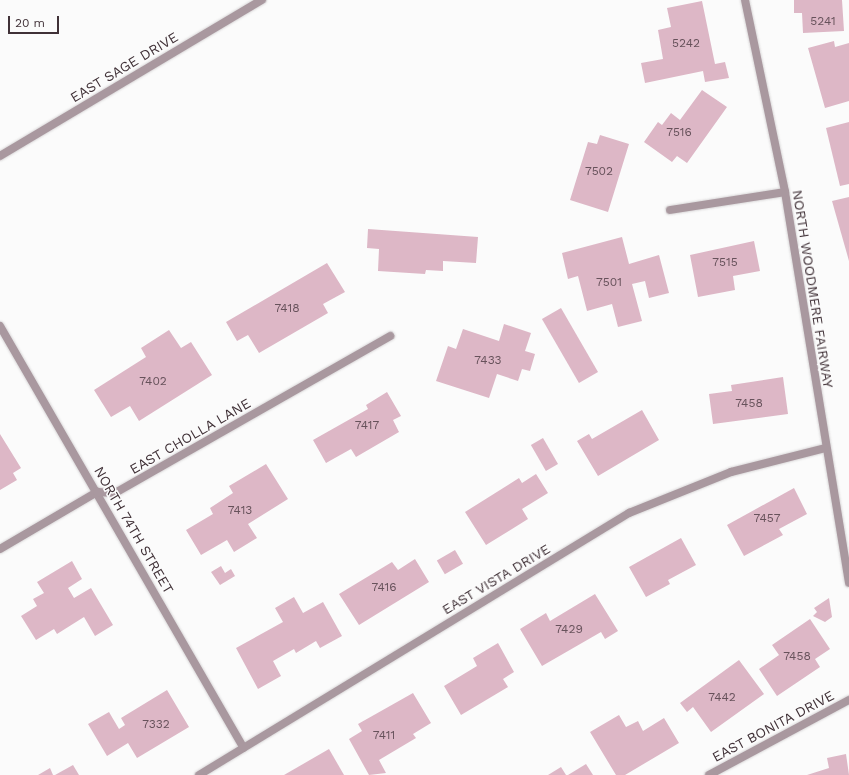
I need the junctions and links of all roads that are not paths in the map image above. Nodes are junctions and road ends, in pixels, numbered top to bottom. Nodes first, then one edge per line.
1 (262, 0) edge
2 (745, 0) edge
3 (0, 156) edge
4 (785, 192) junction
5 (670, 210) dead end
6 (0, 326) edge
7 (390, 336) dead end
8 (826, 448) junction
9 (97, 492) junction
10 (0, 549) edge
11 (849, 583) edge
12 (849, 700) edge
13 (244, 748) junction
14 (199, 775) edge
15 (709, 775) edge

1 - 3 street, EAST SAGE DRIVE
2 - 4 street, NORTH WOODMERE FAIRWAY
4 - 5 street
4 - 8 street, NORTH WOODMERE FAIRWAY
6 - 9 street, NORTH 74TH STREET
7 - 9 street, EAST CHOLLA LANE
8 - 11 street, NORTH WOODMERE FAIRWAY
8 - 13 street, EAST VISTA DRIVE
9 - 10 street
9 - 13 street, NORTH 74TH STREET
12 - 15 street, EAST BONITA DRIVE
13 - 14 street, EAST VISTA DRIVE

